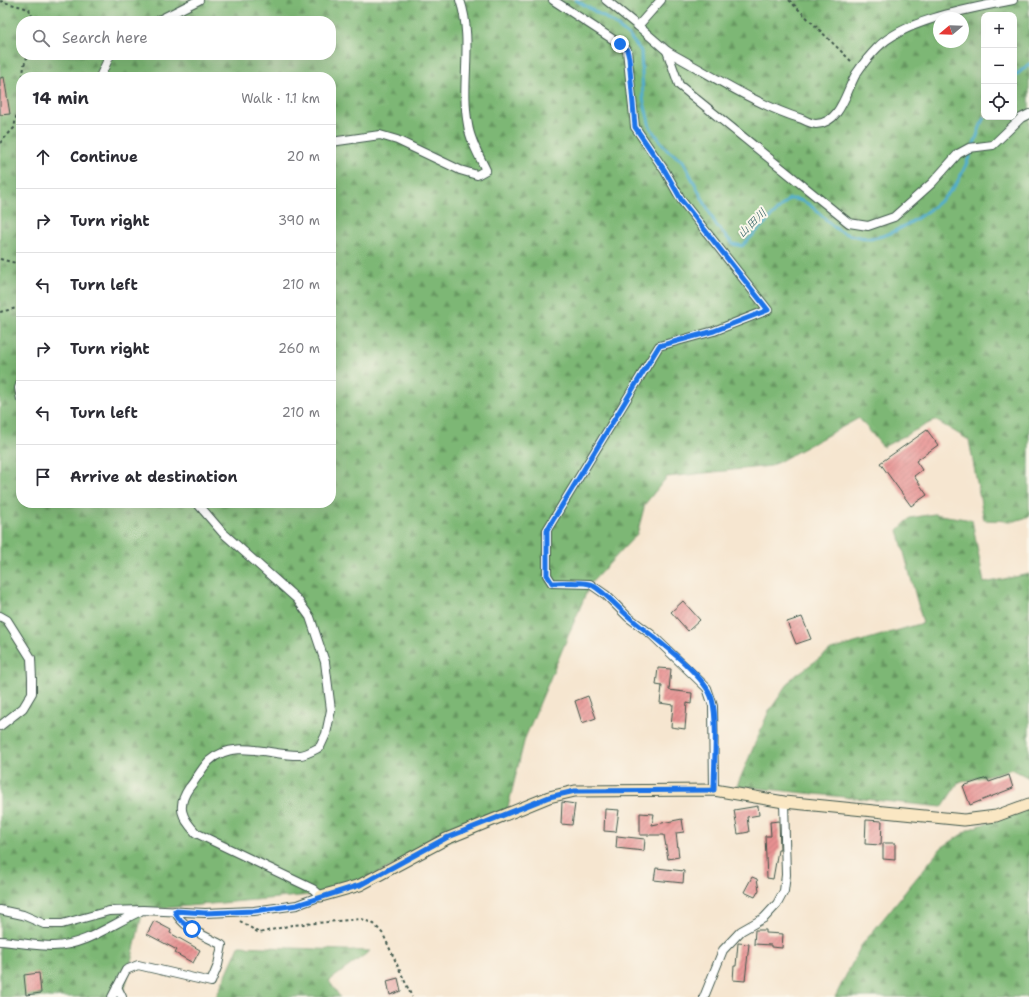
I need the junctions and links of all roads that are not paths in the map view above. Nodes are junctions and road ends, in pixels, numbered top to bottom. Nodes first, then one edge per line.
1 (199, 0) edge
2 (460, 0) edge
3 (553, 0) edge
4 (606, 0) edge
5 (661, 0) edge
6 (1013, 0) edge
7 (167, 16) edge
8 (638, 26) junction
9 (666, 51) junction
10 (108, 60) edge
11 (102, 72) edge
12 (1029, 114) edge
13 (336, 141) edge
14 (201, 508) edge
15 (0, 616) edge
16 (0, 726) edge
17 (714, 790) junction
18 (784, 802) junction
19 (1029, 804) edge
20 (321, 896) junction
21 (0, 910) edge
22 (143, 910) junction
23 (175, 911) junction
24 (0, 941) edge
25 (117, 987) junction
26 (112, 997) edge
27 (122, 997) edge
28 (704, 997) edge

1 - 7 street
2 - 13 street
3 - 17 street
4 - 8 street
5 - 8 street
6 - 9 street
8 - 9 street
9 - 12 street
10 - 11 street
14 - 20 street
15 - 16 street
17 - 18 street
17 - 20 street
18 - 19 street
18 - 28 street
20 - 23 street
21 - 22 street
22 - 23 street
22 - 24 street
23 - 25 street
25 - 26 street
25 - 27 street

